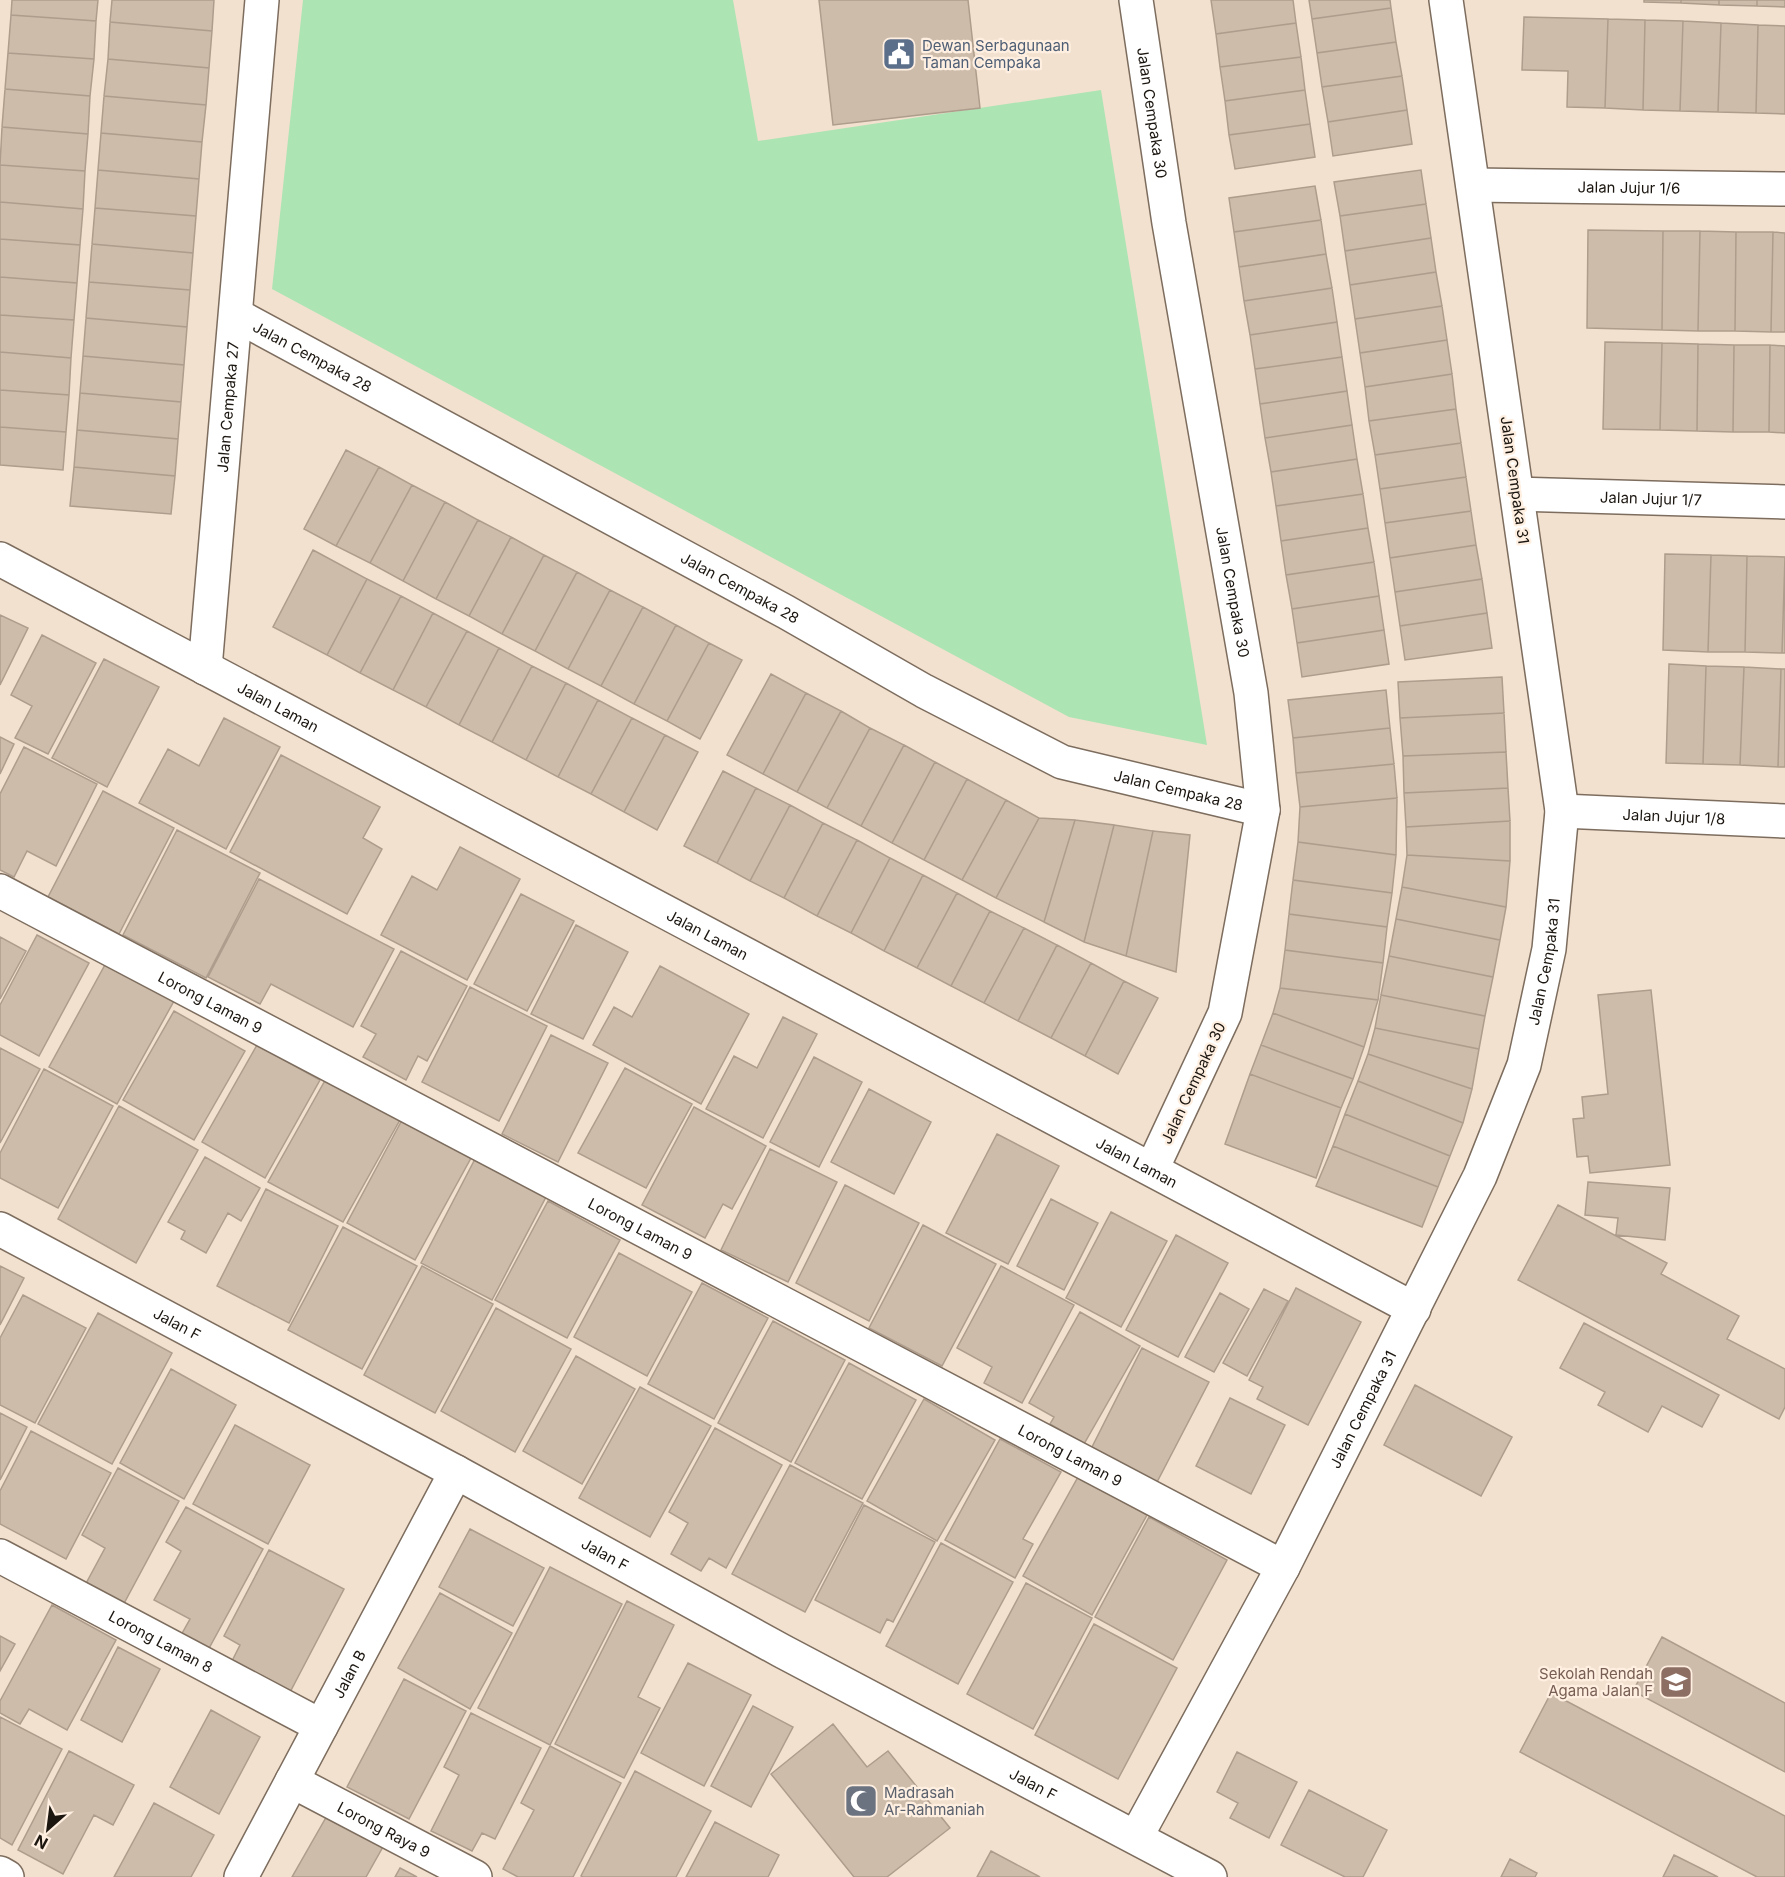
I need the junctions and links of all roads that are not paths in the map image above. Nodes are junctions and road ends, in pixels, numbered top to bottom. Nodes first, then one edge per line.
1 (262, 0) edge
2 (1136, 0) edge
3 (1446, 0) edge
4 (1473, 185) junction
5 (1785, 189) edge
6 (236, 315) junction
7 (1517, 494) junction
8 (1785, 502) edge
9 (0, 559) edge
10 (205, 668) junction
11 (1263, 810) junction
12 (1562, 812) junction
13 (1785, 820) edge
14 (0, 891) edge
15 (1152, 1169) junction
16 (0, 1229) edge
17 (1414, 1309) junction
18 (456, 1472) junction
19 (0, 1556) edge
20 (1283, 1567) junction
21 (321, 1726) junction
22 (292, 1781) junction
23 (1136, 1837) junction
24 (0, 1873) edge
25 (8, 1877) edge
26 (241, 1877) edge
27 (475, 1877) edge
28 (1210, 1877) edge

1 - 6 street, Jalan Cempaka 27
2 - 11 street, Jalan Cempaka 30
3 - 4 street, Jalan Cempaka 31
4 - 5 street, Jalan Jujur 1/6
4 - 7 street, Jalan Cempaka 31
6 - 10 street, Jalan Cempaka 27
6 - 11 street, Jalan Cempaka 28
7 - 8 street, Jalan Jujur 1/7
7 - 12 street, Jalan Cempaka 31
9 - 10 street, Jalan Laman
10 - 15 street, Jalan Laman
11 - 15 street, Jalan Cempaka 30
12 - 13 street, Jalan Jujur 1/8
12 - 17 street, Jalan Cempaka 31
14 - 20 street, Lorong Laman 9
15 - 17 street, Jalan Laman
16 - 18 street, Jalan F
17 - 20 street, Jalan Cempaka 31
18 - 21 street, Jalan B
18 - 23 street, Jalan F
19 - 21 street, Lorong Laman 8
20 - 23 street, Jalan Cempaka 31
21 - 22 street, Jalan B
22 - 26 street, Jalan B
22 - 27 street, Lorong Raya 9
23 - 28 street, Jalan F
24 - 25 street

